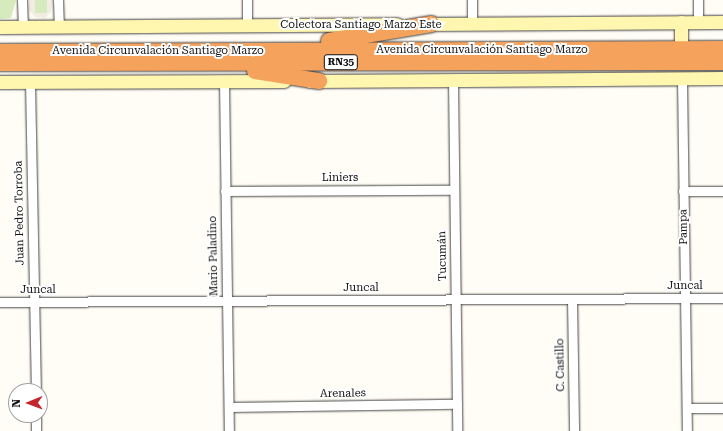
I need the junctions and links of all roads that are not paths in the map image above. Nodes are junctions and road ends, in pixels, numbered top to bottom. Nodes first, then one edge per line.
1 (22, 0) edge
2 (58, 0) edge
3 (246, 0) edge
4 (472, 0) edge
5 (698, 0) edge
6 (681, 22) junction
7 (698, 22) junction
8 (723, 22) edge
9 (432, 24) junction
10 (472, 24) junction
11 (247, 25) junction
12 (0, 27) edge
13 (22, 27) junction
14 (59, 27) junction
15 (723, 49) edge
16 (155, 51) junction
17 (0, 52) edge
18 (681, 55) junction
19 (723, 62) edge
20 (0, 63) edge
21 (114, 63) junction
22 (682, 78) junction
23 (723, 78) edge
24 (453, 80) junction
25 (224, 81) junction
26 (319, 81) junction
27 (0, 82) edge
28 (30, 82) junction
29 (454, 190) junction
30 (225, 191) junction
31 (683, 191) junction
32 (723, 191) edge
33 (685, 298) junction
34 (723, 298) edge
35 (572, 299) junction
36 (456, 300) junction
37 (0, 302) edge
38 (34, 302) junction
39 (227, 302) junction
40 (36, 383) edge
41 (457, 404) junction
42 (229, 407) junction
43 (686, 408) junction
44 (723, 408) edge
45 (229, 431) edge
46 (457, 431) edge
47 (574, 431) edge
48 (687, 431) edge

1 - 13 street
2 - 14 street
3 - 11 street
4 - 10 street
5 - 7 street
6 - 7 street, Colectora Santiago Marzo Este
6 - 10 street, Colectora Santiago Marzo Este
6 - 18 street, Pampa
7 - 8 street, Colectora Santiago Marzo Este
9 - 10 street, Colectora Santiago Marzo Este
9 - 11 street, Colectora Santiago Marzo Este
9 - 16 highway
11 - 14 street, Colectora Santiago Marzo Este
12 - 13 street, Colectora Santiago Marzo Este
13 - 14 street, Colectora Santiago Marzo Este
15 - 18 highway, Avenida Circunvalación Santiago Marzo / RN35
16 - 17 highway, Avenida Circunvalación Santiago Marzo / RN35
16 - 18 highway, Avenida Circunvalación Santiago Marzo / RN35
18 - 19 highway, Avenida Circunvalación Santiago Marzo / RN35
18 - 21 highway, Avenida Circunvalación Santiago Marzo / RN35
18 - 22 street, Pampa
20 - 21 highway, Avenida Circunvalación Santiago Marzo / RN35
21 - 26 highway
22 - 23 street
22 - 24 street
22 - 31 street, Pampa
24 - 26 street
24 - 29 street, Tucumán
25 - 26 street
25 - 28 street
25 - 30 street, Mario Paladino
27 - 28 street
28 - 38 street, Juan Pedro Torroba
29 - 30 street, Liniers
29 - 36 street, Tucumán
30 - 39 street, Mario Paladino
31 - 32 street
31 - 33 street, Pampa
33 - 34 street, Juncal
33 - 35 street, Juncal
33 - 43 street, Pampa
35 - 36 street, Juncal
35 - 47 street, C. Castillo
36 - 39 street, Juncal
36 - 41 street, Tucumán
37 - 38 street, Juncal
38 - 39 street, Juncal
38 - 40 street, Juan Pedro Torroba
39 - 42 street, Mario Paladino
41 - 42 street, Arenales
41 - 46 street, Tucumán
42 - 45 street, Mario Paladino
43 - 44 street
43 - 48 street, Pampa

